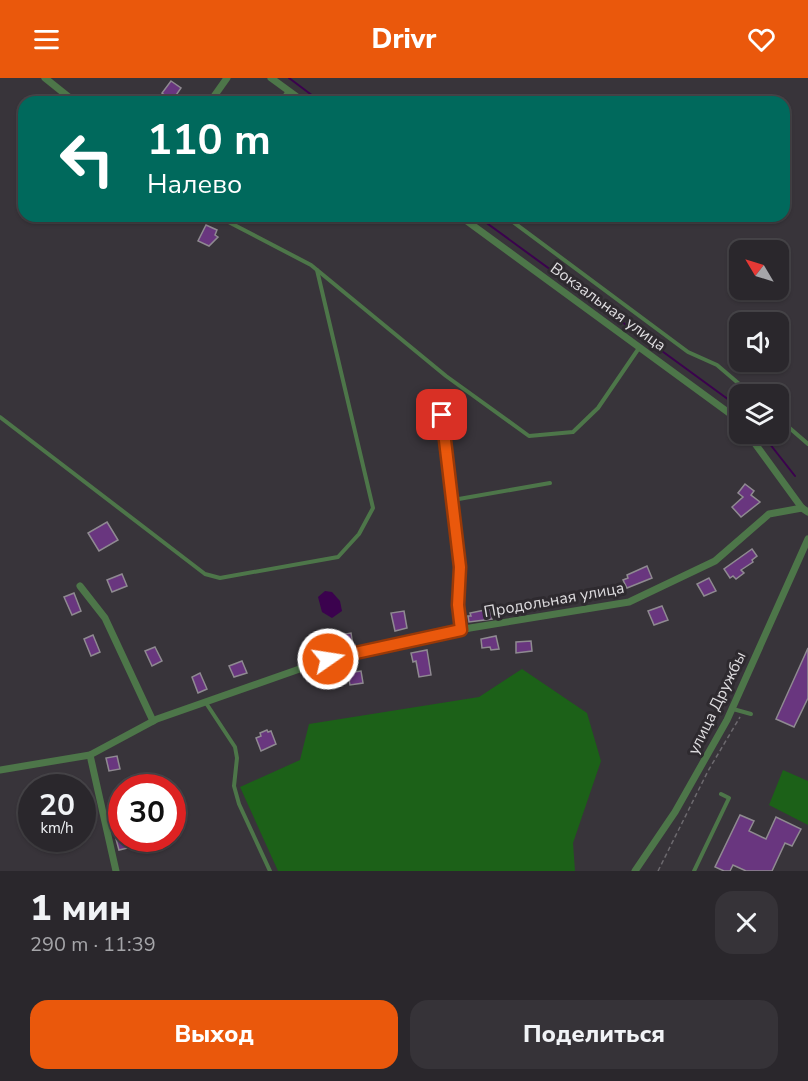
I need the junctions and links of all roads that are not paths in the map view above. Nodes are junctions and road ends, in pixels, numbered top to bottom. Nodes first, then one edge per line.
1 (45, 78) edge
2 (227, 78) edge
3 (271, 78) edge
4 (288, 91) junction
5 (68, 96) edge
6 (214, 96) edge
7 (284, 96) edge
8 (295, 96) edge
9 (228, 222) edge
10 (468, 222) edge
11 (513, 222) edge
12 (317, 270) junction
13 (640, 347) junction
14 (740, 384) edge
15 (729, 414) edge
16 (442, 415) dead end
17 (0, 417) edge
18 (789, 428) edge
19 (756, 444) edge
20 (808, 444) edge
21 (550, 483) dead end
22 (453, 500) junction
23 (805, 510) edge
24 (808, 539) edge
25 (80, 586) dead end
26 (461, 630) junction
27 (206, 702) junction
28 (732, 708) junction
29 (751, 714) dead end
30 (153, 721) junction
31 (90, 755) junction
32 (0, 770) edge
33 (721, 794) dead end
34 (117, 871) edge
35 (270, 871) edge
36 (635, 871) edge
37 (694, 871) edge

1 - 5 street
2 - 6 street
3 - 4 street
4 - 7 lane
4 - 8 street
9 - 12 lane
10 - 13 street, Вокзальная улица
11 - 14 lane
12 - 13 lane
12 - 17 lane
13 - 15 street, Вокзальная улица
16 - 22 street
18 - 20 lane
19 - 23 street
21 - 22 lane
22 - 26 street
23 - 26 street, Продольная улица
24 - 28 street, улица Дружбы
25 - 30 street
26 - 27 street, Продольная улица
27 - 30 street, Продольная улица
27 - 35 lane
28 - 29 lane
28 - 36 street, улица Дружбы
30 - 31 street, Продольная улица
31 - 32 street, Продольная улица
31 - 34 street
33 - 37 lane

